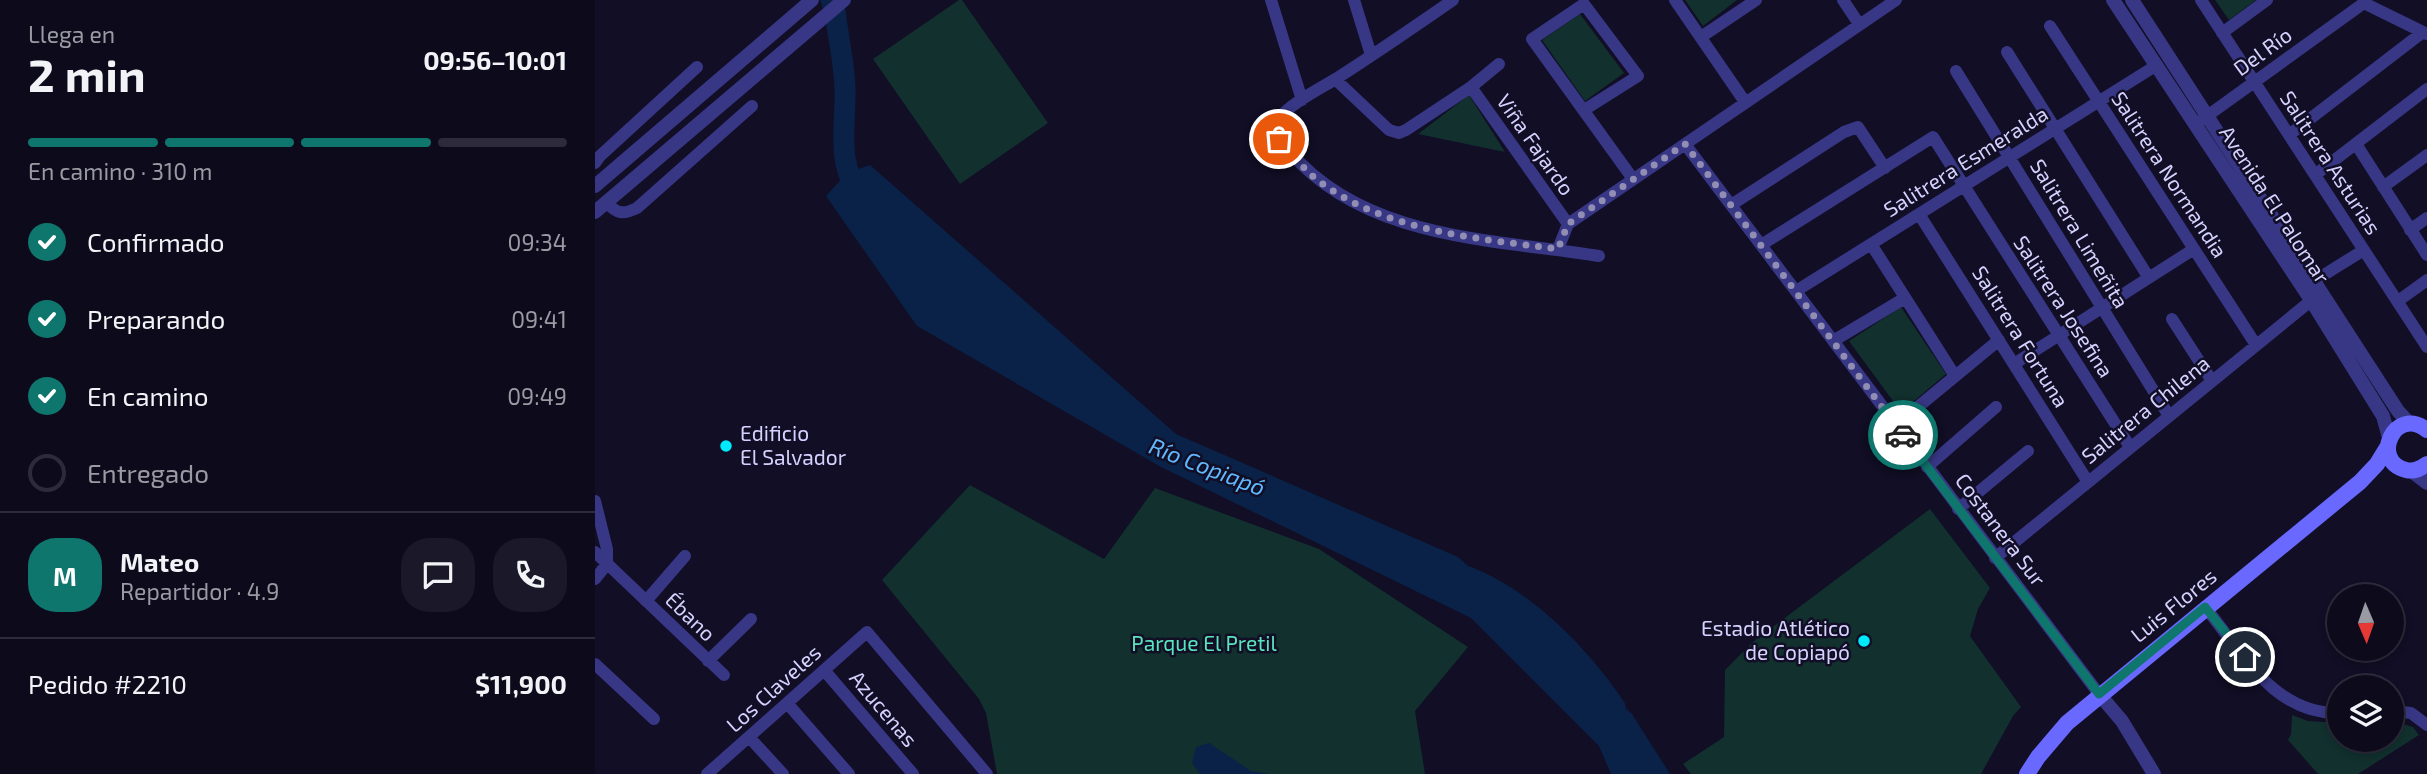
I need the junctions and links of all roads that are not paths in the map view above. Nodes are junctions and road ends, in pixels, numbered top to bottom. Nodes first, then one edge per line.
1 (812, 0) edge
2 (844, 0) edge
3 (1271, 0) edge
4 (1354, 0) edge
5 (1453, 0) edge
6 (1675, 0) edge
7 (1756, 0) edge
8 (1843, 0) edge
9 (1896, 0) edge
10 (2113, 0) edge
11 (2132, 0) edge
12 (2201, 0) edge
13 (2267, 0) edge
14 (2362, 1) edge
15 (1859, 24) junction
16 (2050, 26) dead end
17 (2222, 33) junction
18 (2425, 33) edge
19 (1701, 37) junction
20 (2007, 52) dead end
21 (1371, 55) junction
22 (1499, 64) dead end
23 (2157, 65) junction
24 (697, 67) dead end
25 (1957, 71) dead end
26 (1335, 79) junction
27 (2254, 82) junction
28 (1471, 87) junction
29 (2427, 89) edge
30 (1302, 100) junction
31 (2098, 101) junction
32 (1745, 102) junction
33 (752, 106) dead end
34 (1584, 110) junction
35 (2201, 121) junction
36 (2055, 129) junction
37 (2289, 135) junction
38 (1685, 144) junction
39 (2356, 144) junction
40 (2427, 155) edge
41 (2010, 157) junction
42 (595, 163) edge
43 (1885, 168) junction
44 (2315, 175) junction
45 (1633, 179) junction
46 (1963, 186) junction
47 (2383, 187) junction
48 (595, 188) edge
49 (1731, 205) junction
50 (601, 207) edge
51 (1919, 214) junction
52 (2427, 218) edge
53 (1568, 224) junction
54 (2410, 230) junction
55 (1871, 244) junction
56 (1761, 245) junction
57 (1558, 249) junction
58 (2194, 249) junction
59 (2364, 250) junction
60 (2427, 255) edge
61 (1599, 256) dead end
62 (2149, 278) junction
63 (2427, 280) edge
64 (1796, 291) junction
65 (2316, 291) junction
66 (1905, 298) junction
67 (2397, 301) junction
68 (2102, 308) junction
69 (2172, 319) dead end
70 (2058, 336) junction
71 (1999, 340) junction
72 (1833, 341) junction
73 (2256, 345) junction
74 (2427, 347) edge
75 (2014, 364) junction
76 (1955, 376) junction
77 (2212, 381) junction
78 (1996, 407) dead end
79 (2169, 416) junction
80 (1896, 425) junction
81 (2421, 426) edge
82 (2388, 442) junction
83 (2130, 447) junction
84 (2028, 452) dead end
85 (2427, 464) edge
86 (1927, 467) junction
87 (2405, 469) junction
88 (2088, 482) junction
89 (2360, 482) junction
90 (2427, 483) edge
91 (595, 501) edge
92 (1958, 509) junction
93 (595, 552) edge
94 (685, 556) dead end
95 (1995, 558) junction
96 (607, 564) junction
97 (595, 579) edge
98 (646, 601) junction
99 (2205, 607) junction
100 (751, 619) dead end
101 (708, 661) junction
102 (595, 664) edge
103 (824, 670) junction
104 (724, 675) dead end
105 (2099, 694) junction
106 (787, 703) junction
107 (2327, 711) edge
108 (2404, 712) edge
109 (654, 719) dead end
110 (2427, 725) edge
111 (749, 737) junction
112 (712, 772) edge
113 (783, 774) edge
114 (849, 774) edge
115 (913, 774) edge
116 (987, 774) edge
117 (2027, 774) edge
118 (2154, 774) edge

1 - 48 street
2 - 50 street
3 - 30 street
4 - 21 street
5 - 21 street
6 - 19 street
7 - 19 street
8 - 15 street
9 - 15 street
10 - 23 street, Avenida El Palomar
11 - 35 street, Avenida El Palomar
12 - 17 street, Salitrera Asturias
13 - 17 street
14 - 18 street, Del Río
14 - 27 street, Del Río
15 - 32 street
16 - 31 street, Salitrera Normandia
17 - 27 street, Salitrera Asturias
18 - 37 street
19 - 32 street
20 - 36 street
21 - 26 street
22 - 28 street, Viña Fajardo
23 - 31 street, Salitrera Esmeralda
23 - 35 street, Avenida El Palomar
24 - 42 street
25 - 41 street, Salitrera Limeñita
26 - 28 street, Viña Fajardo
26 - 30 street
27 - 35 street, Del Río
27 - 37 street, Salitrera Asturias
28 - 53 street, Viña Fajardo
29 - 39 street
30 - 57 street
31 - 36 street, Salitrera Esmeralda
31 - 58 street, Salitrera Normandia
32 - 38 street
33 - 50 street
34 - 34 street
34 - 45 street
35 - 65 street, Avenida El Palomar
36 - 41 street, Salitrera Esmeralda
36 - 62 street
37 - 44 street, Salitrera Asturias
38 - 45 street
38 - 49 street, Costanera Sur
39 - 44 street
39 - 47 street
40 - 47 street
41 - 46 street, Salitrera Esmeralda
41 - 68 street, Salitrera Limeñita
43 - 46 street, Salitrera Josefina
43 - 49 street
43 - 56 street
44 - 59 street, Salitrera Asturias
45 - 53 street
46 - 51 street, Salitrera Esmeralda
46 - 70 street, Salitrera Josefina
47 - 54 street
48 - 50 street
49 - 56 street, Costanera Sur
51 - 55 street, Salitrera Esmeralda
51 - 71 street, Salitrera Fortuna
52 - 54 street
53 - 57 street
54 - 60 street
55 - 64 street, Salitrera Esmeralda
55 - 66 street
56 - 64 street, Costanera Sur
57 - 61 street
58 - 62 street
58 - 73 street, Salitrera Normandia
59 - 65 street, Salitrera Chilena
59 - 67 street, Salitrera Asturias
62 - 68 street
63 - 67 street
64 - 72 street, Costanera Sur
65 - 73 street, Salitrera Chilena
65 - 81 street, Avenida El Palomar
65 - 82 street, Avenida El Palomar
66 - 72 street
66 - 76 street
67 - 74 street, Salitrera Asturias
68 - 70 street
68 - 79 street, Salitrera Limeñita
69 - 77 street
70 - 75 street
70 - 83 street, Salitrera Josefina
71 - 75 street, Salitrera Fortuna
71 - 76 street
72 - 80 street, Costanera Sur
73 - 77 street, Salitrera Chilena
75 - 88 street, Salitrera Fortuna
76 - 80 street
77 - 79 street, Salitrera Chilena
78 - 86 street
79 - 83 street, Salitrera Chilena
80 - 86 street, Costanera Sur
81 - 82 main road
82 - 87 main road
82 - 89 main road, Luis Flores
83 - 88 street, Salitrera Chilena
84 - 92 street
85 - 87 main road, Luis Flores
86 - 92 street, Costanera Sur
87 - 89 main road, Luis Flores
87 - 90 street
88 - 95 street, Salitrera Chilena
89 - 99 main road, Luis Flores
91 - 96 street
92 - 95 street, Costanera Sur
93 - 96 street, Ébano
94 - 98 street, Ébano
95 - 105 street, Costanera Sur
96 - 97 street
96 - 98 street, Ébano
98 - 101 street, Ébano
99 - 105 main road, Luis Flores
99 - 107 street
100 - 101 street, Ébano
101 - 104 street, Ébano
102 - 109 street
103 - 106 street, Los Claveles
103 - 115 street, Azucenas
103 - 116 street, Los Claveles
105 - 117 main road, Luis Flores
105 - 118 street, Costanera Sur
106 - 111 street, Los Claveles
106 - 114 street
108 - 110 street
111 - 112 street, Los Claveles
111 - 113 street

